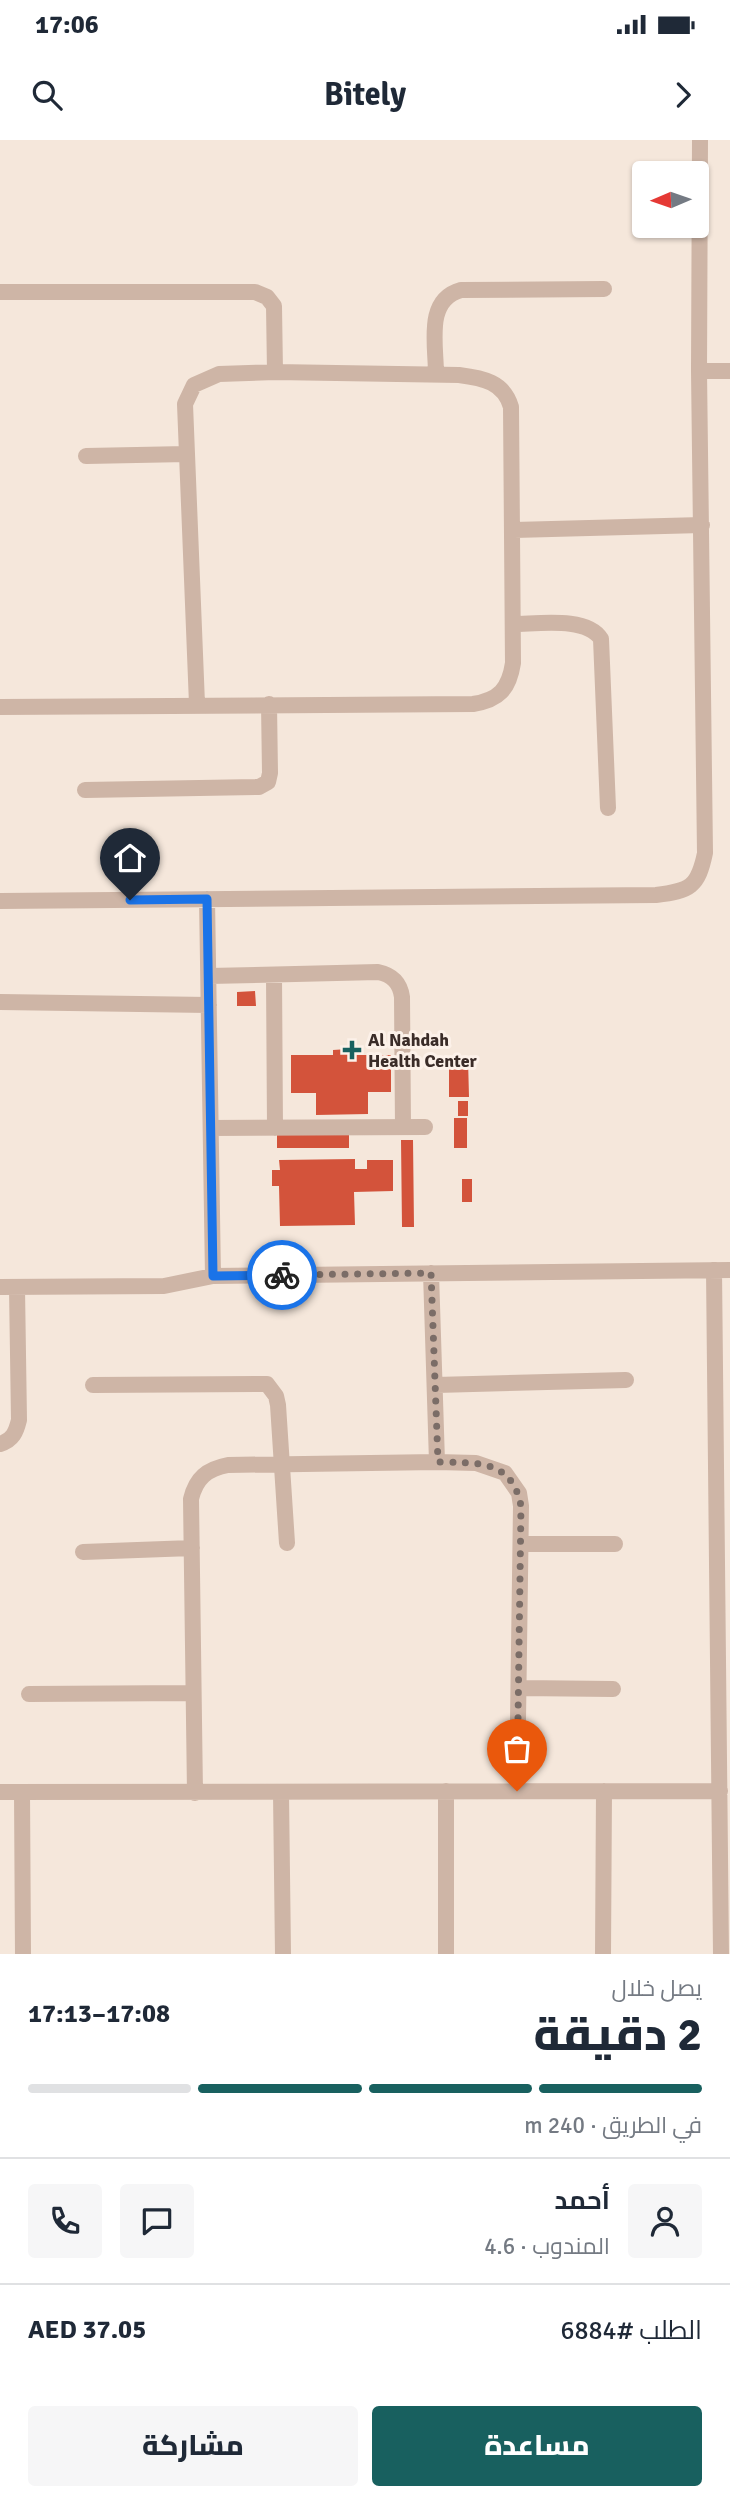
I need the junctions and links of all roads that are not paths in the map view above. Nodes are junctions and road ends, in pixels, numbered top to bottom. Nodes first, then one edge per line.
1 (699, 140) edge
2 (604, 289) dead end
3 (0, 292) edge
4 (699, 371) junction
5 (730, 371) edge
6 (275, 372) junction
7 (436, 374) junction
8 (187, 454) junction
9 (86, 457) dead end
10 (702, 524) junction
11 (514, 530) junction
12 (513, 624) junction
13 (197, 704) junction
14 (269, 704) junction
15 (0, 707) edge
16 (85, 790) dead end
17 (608, 808) dead end
18 (207, 899) junction
19 (0, 901) edge
20 (274, 975) junction
21 (209, 976) junction
22 (0, 1003) edge
23 (209, 1005) junction
24 (403, 1127) junction
25 (425, 1127) dead end
26 (211, 1128) junction
27 (275, 1128) junction
28 (722, 1270) edge
29 (431, 1273) junction
30 (213, 1276) junction
31 (0, 1287) edge
32 (17, 1288) junction
33 (626, 1380) dead end
34 (93, 1385) dead end
35 (436, 1385) junction
36 (0, 1444) edge
37 (438, 1462) junction
38 (723, 1462) edge
39 (282, 1463) junction
40 (287, 1543) dead end
41 (522, 1544) junction
42 (615, 1544) dead end
43 (192, 1548) junction
44 (83, 1552) dead end
45 (520, 1688) junction
46 (612, 1689) dead end
47 (192, 1693) junction
48 (29, 1695) dead end
49 (446, 1791) junction
50 (517, 1791) junction
51 (604, 1791) junction
52 (720, 1791) junction
53 (0, 1792) edge
54 (22, 1792) junction
55 (195, 1793) junction
56 (281, 1793) junction
57 (724, 1950) edge
58 (23, 1954) edge
59 (284, 1954) edge
60 (446, 1954) edge
61 (603, 1954) edge

1 - 4 street
2 - 7 street
3 - 6 street
4 - 5 street
4 - 10 street
6 - 7 street
6 - 8 street
7 - 11 street
8 - 9 street
8 - 13 street
10 - 11 street
10 - 18 street
11 - 12 street
12 - 14 street
12 - 17 street
13 - 14 street
13 - 15 street
14 - 16 street
18 - 19 street
18 - 21 street
20 - 21 street
20 - 24 street
20 - 27 street
21 - 23 street
22 - 23 street
23 - 26 street
24 - 25 street
24 - 27 street
26 - 27 street
26 - 30 street
28 - 29 street
28 - 38 street
29 - 30 street
29 - 35 street
30 - 32 street
31 - 32 street
32 - 36 street
33 - 35 street
34 - 39 street
35 - 37 street
37 - 39 street
37 - 41 street
38 - 52 street
39 - 40 street
39 - 43 street
41 - 42 street
41 - 45 street
43 - 44 street
43 - 47 street
45 - 46 street
45 - 50 street
47 - 48 street
47 - 55 street
49 - 50 street
49 - 56 street
49 - 60 street
50 - 51 street
51 - 52 street
51 - 61 street
52 - 57 street
53 - 54 street
54 - 55 street
54 - 58 street
55 - 56 street
56 - 59 street

